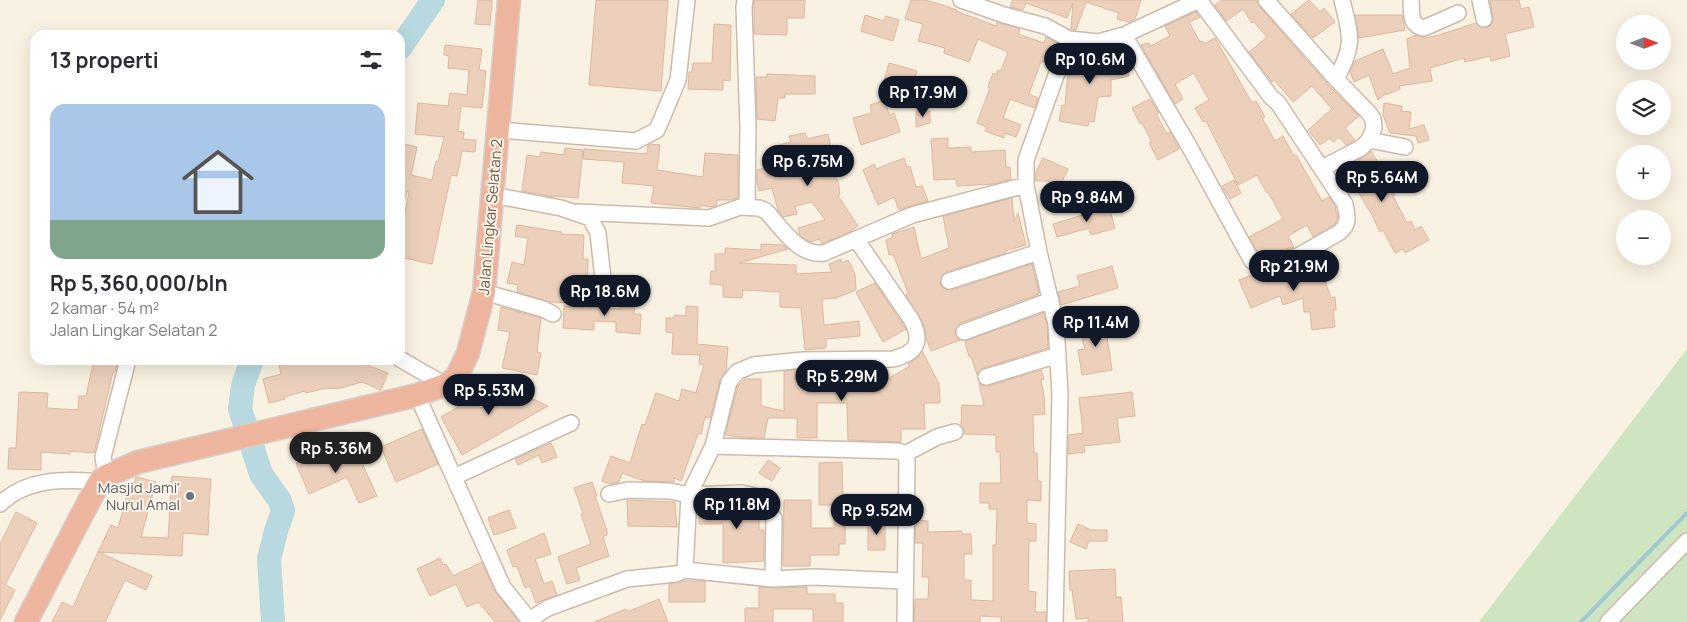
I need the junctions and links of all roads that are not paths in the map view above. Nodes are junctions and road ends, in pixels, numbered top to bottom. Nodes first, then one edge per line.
1 (509, 0) edge
2 (686, 0) edge
3 (745, 0) edge
4 (960, 0) edge
5 (1199, 0) edge
6 (1266, 0) edge
7 (1342, 0) edge
8 (1411, 0) edge
9 (1480, 0) edge
10 (1458, 13) dead end
11 (1484, 19) dead end
12 (1124, 35) junction
13 (1069, 39) junction
14 (1336, 79) junction
15 (498, 130) junction
16 (1369, 140) junction
17 (1405, 147) dead end
18 (1322, 168) junction
19 (1026, 185) junction
20 (493, 195) junction
21 (747, 207) junction
22 (577, 212) junction
23 (856, 239) junction
24 (1039, 252) junction
25 (603, 279) dead end
26 (949, 281) dead end
27 (484, 292) junction
28 (1051, 300) junction
29 (552, 314) dead end
30 (964, 332) dead end
31 (1058, 355) junction
32 (405, 362) edge
33 (127, 365) edge
34 (986, 377) dead end
35 (445, 385) junction
36 (416, 395) junction
37 (571, 423) dead end
38 (955, 432) dead end
39 (713, 446) junction
40 (905, 454) junction
41 (454, 477) junction
42 (102, 479) junction
43 (610, 494) dead end
44 (689, 495) junction
45 (755, 496) dead end
46 (0, 504) edge
47 (774, 518) dead end
48 (1687, 541) edge
49 (685, 570) junction
50 (773, 579) junction
51 (904, 581) junction
52 (530, 621) edge
53 (26, 622) edge
54 (905, 622) edge
55 (1055, 622) edge
56 (1608, 622) edge

1 - 15 highway, Jalan Lingkar Selatan 2
2 - 15 street
3 - 21 street
4 - 13 street
5 - 12 street
5 - 18 street
6 - 14 street
7 - 14 street
8 - 10 street
9 - 11 street
12 - 13 street
12 - 18 street
13 - 19 street
14 - 16 street
15 - 20 highway, Jalan Lingkar Selatan 2
16 - 17 street
16 - 18 street
19 - 23 street
19 - 24 street
20 - 22 street
20 - 27 highway, Jalan Lingkar Selatan 2
21 - 22 street
21 - 23 street
22 - 25 street
23 - 39 street
24 - 26 street
24 - 28 street
27 - 29 street
27 - 35 highway, Jalan Lingkar Selatan 2
28 - 30 street
28 - 31 street
31 - 34 street
31 - 55 street
32 - 35 street
33 - 42 street
35 - 36 highway, Jalan Lingkar Selatan 2
36 - 41 street
36 - 42 highway, Jalan Lingkar Selatan 2
37 - 41 street
38 - 40 street
39 - 40 street
39 - 44 street
40 - 51 street
41 - 52 street
42 - 46 street
42 - 53 highway
43 - 44 street
44 - 45 street
44 - 49 street
47 - 50 street
48 - 56 street
49 - 50 street
49 - 52 street
50 - 51 street
51 - 54 street

